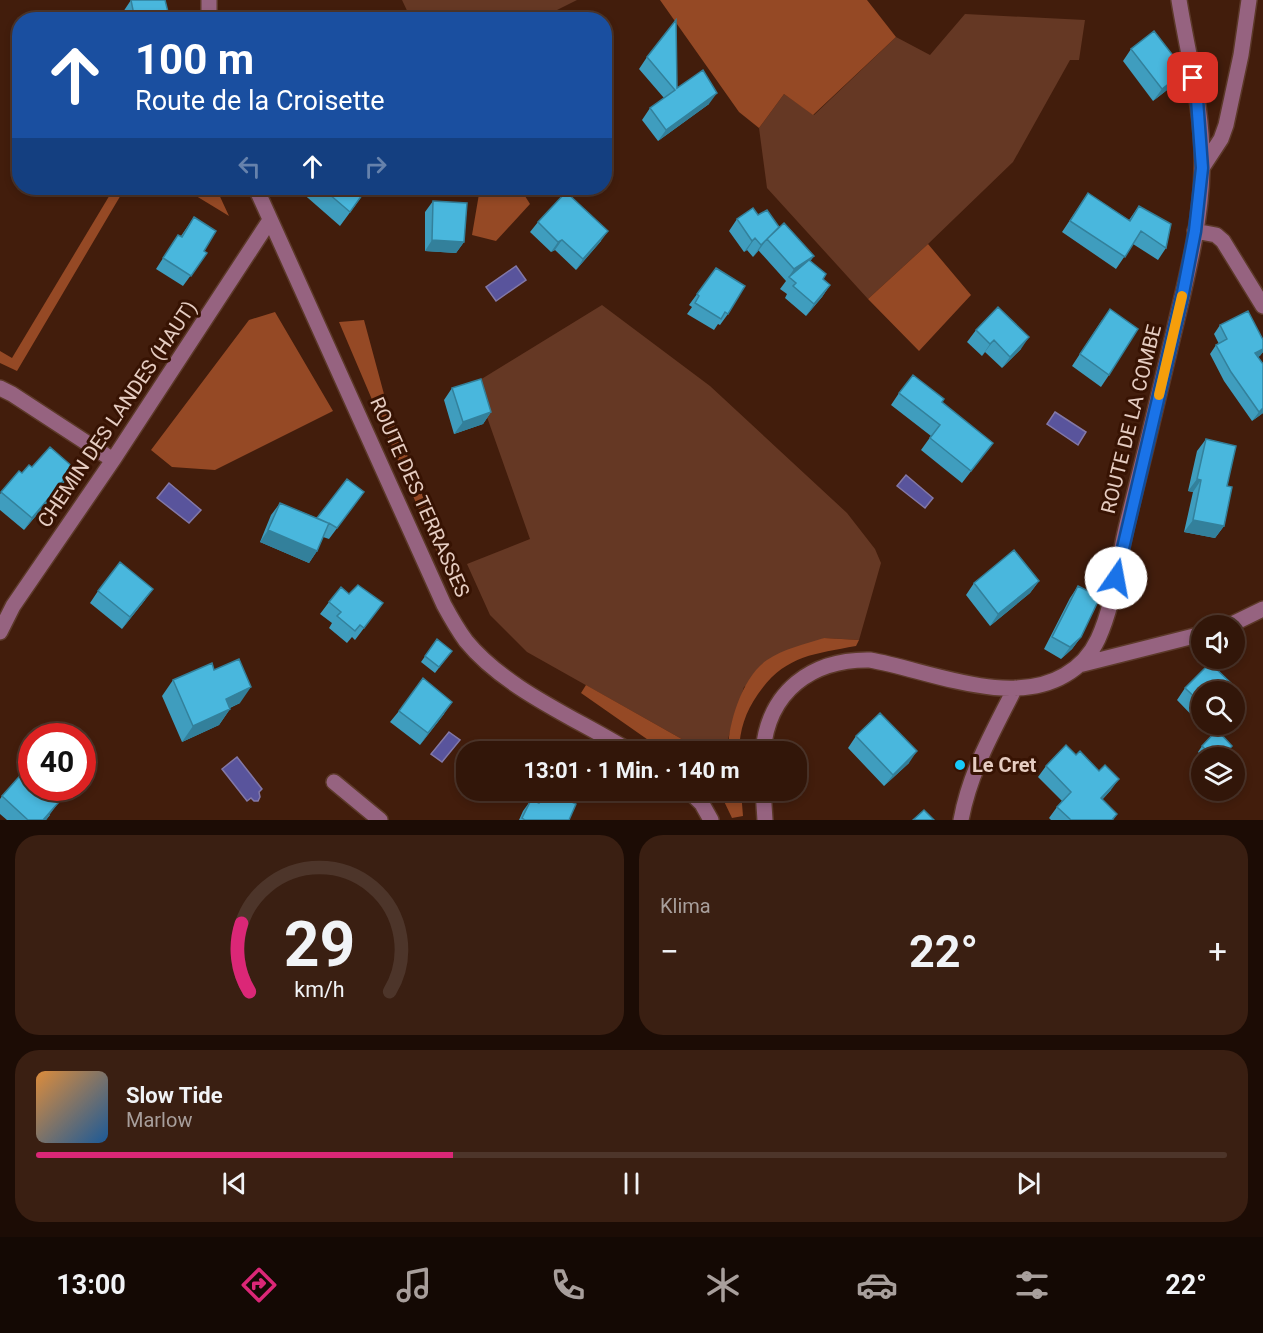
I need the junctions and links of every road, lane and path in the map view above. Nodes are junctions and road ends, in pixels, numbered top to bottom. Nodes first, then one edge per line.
1 (1179, 0) edge
2 (1249, 0) edge
3 (1202, 168) junction
4 (259, 195) edge
5 (270, 220) junction
6 (1195, 231) junction
7 (1263, 306) edge
8 (0, 388) edge
9 (113, 460) junction
10 (1263, 609) edge
11 (1245, 618) edge
12 (0, 632) edge
13 (1191, 637) edge
14 (1079, 666) junction
15 (1016, 688) junction
16 (612, 741) edge
17 (764, 741) edge
18 (334, 782) dead end
19 (699, 801) edge
20 (764, 801) edge
21 (381, 820) edge
22 (711, 820) edge
23 (765, 820) edge
24 (961, 820) edge

1 - 3 street, ROUTE DE LA COMBE
2 - 3 street
3 - 6 street, ROUTE DE LA COMBE
4 - 5 street, ROUTE DES TERRASSES
5 - 9 street, CHEMIN DES LANDES (HAUT)
5 - 16 street, ROUTE DES TERRASSES
6 - 7 street
6 - 14 street, ROUTE DE LA COMBE
8 - 9 street
9 - 12 street, CHEMIN DES LANDES (HAUT)
10 - 11 street
13 - 14 street
14 - 15 street, ROUTE DE LA COMBE
15 - 17 street, ROUTE DE LA COMBE
15 - 24 street
18 - 21 street
19 - 22 street
20 - 23 street

